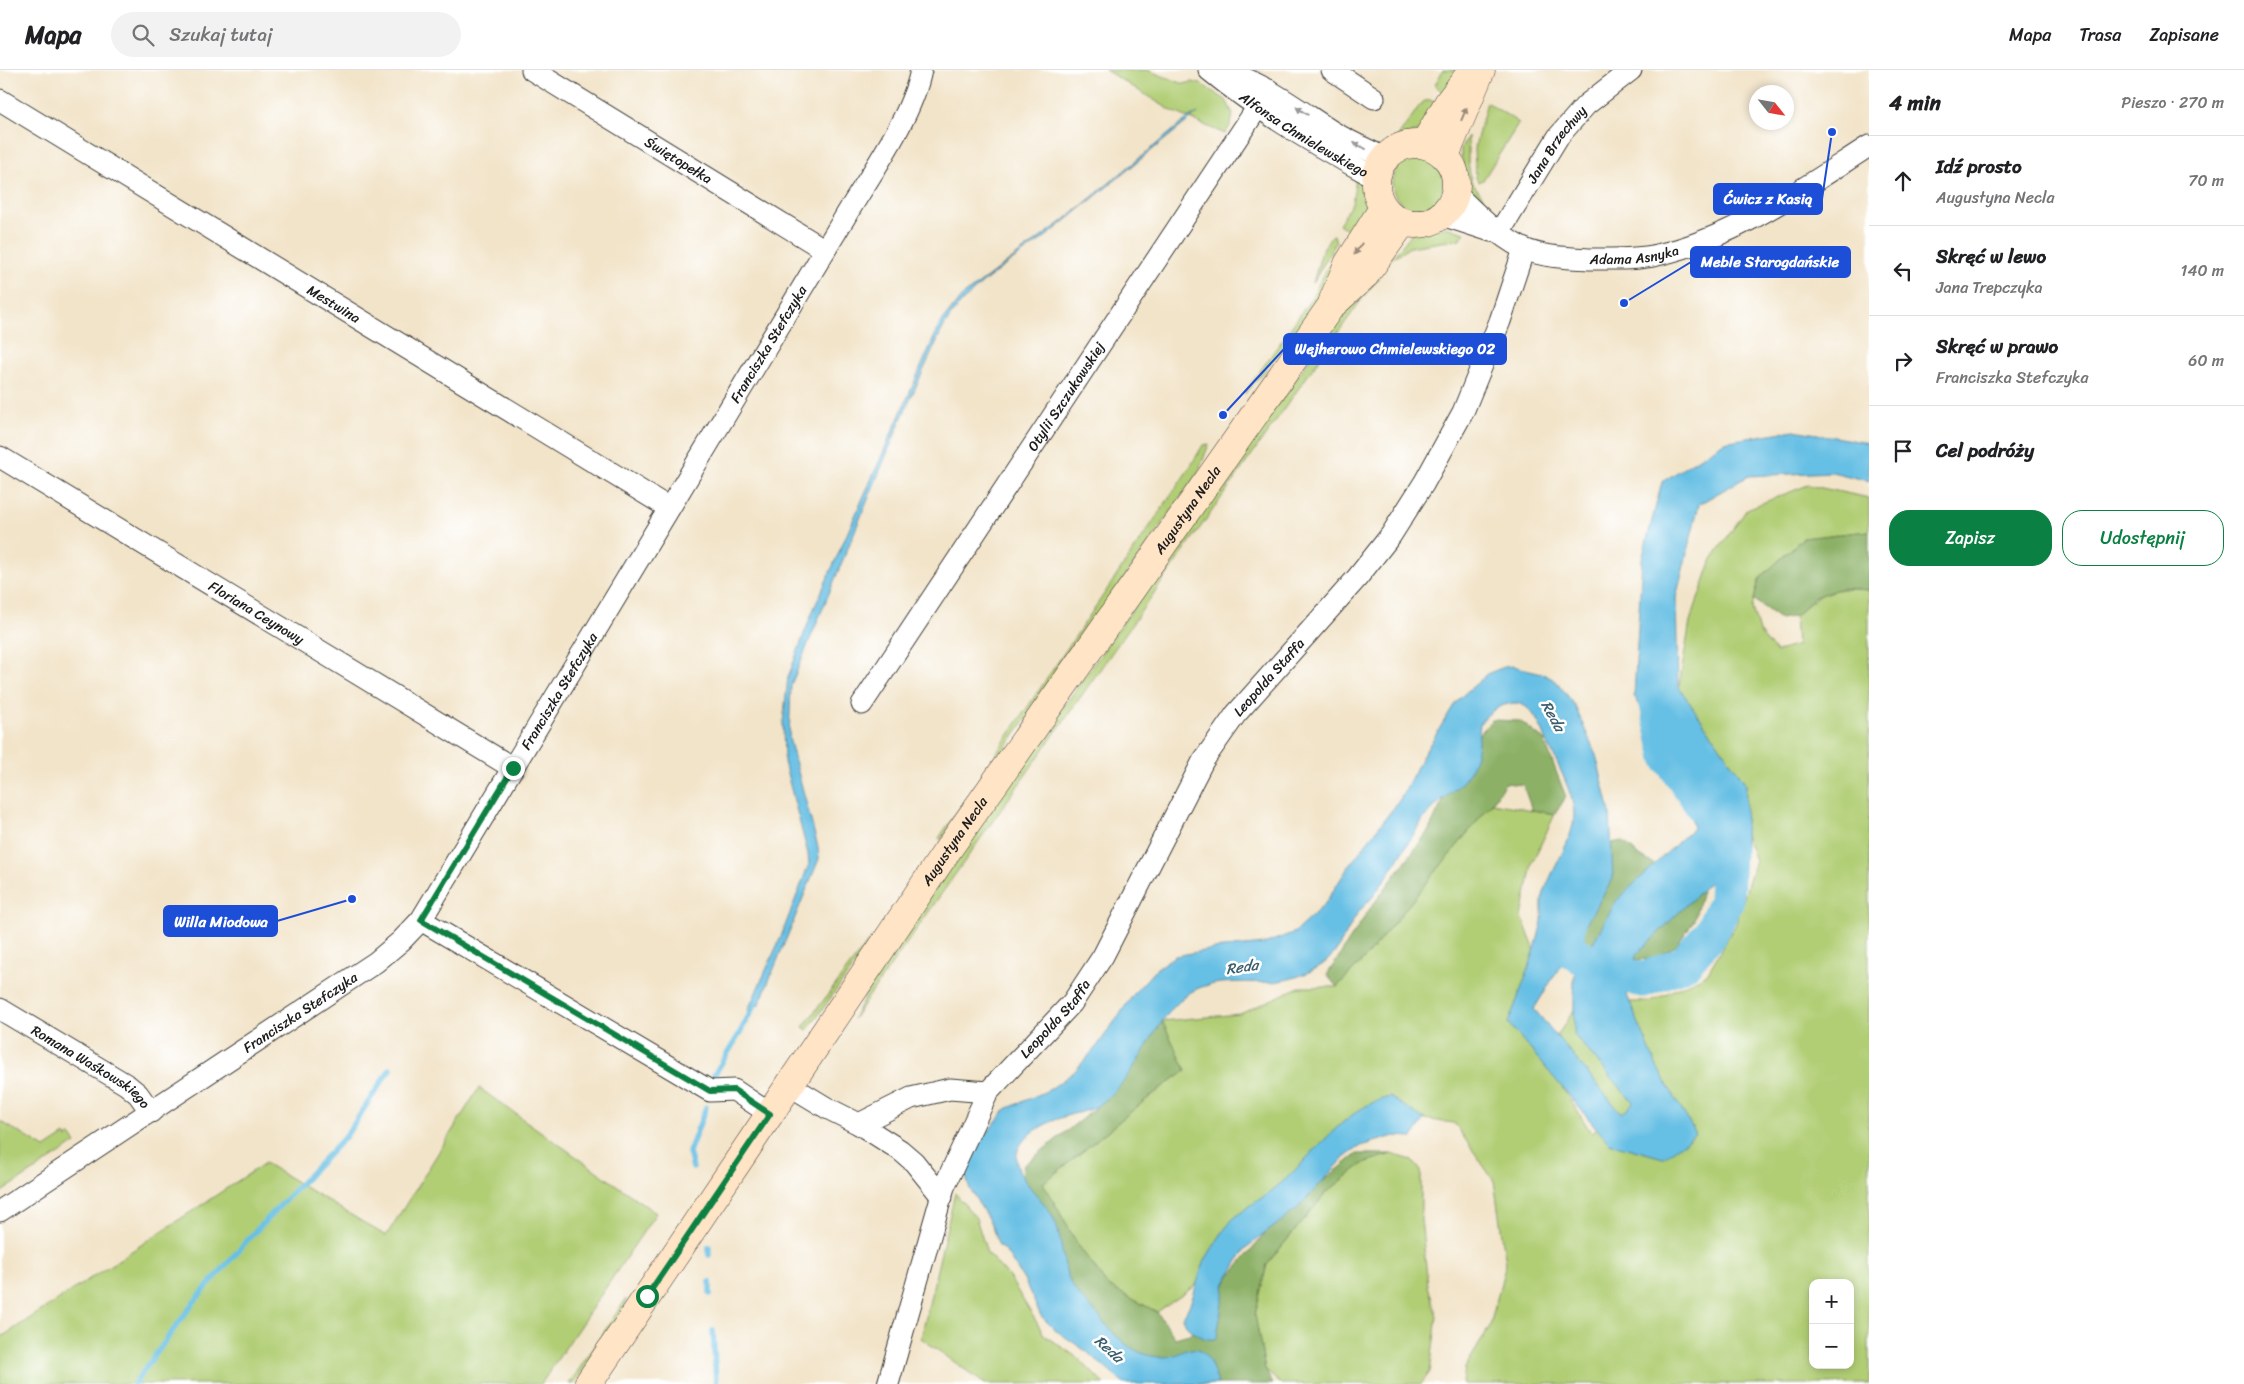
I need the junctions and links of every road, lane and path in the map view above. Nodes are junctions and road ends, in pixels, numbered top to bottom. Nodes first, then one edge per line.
1 (532, 70) edge
2 (922, 70) edge
3 (1208, 70) edge
4 (1222, 70) edge
5 (1332, 70) edge
6 (1473, 70) edge
7 (1481, 70) edge
8 (1631, 70) edge
9 (1264, 98) junction
10 (1374, 98) dead end
11 (0, 100) edge
12 (1869, 146) edge
13 (1434, 150) junction
14 (1381, 168) junction
15 (1448, 204) junction
16 (1393, 215) junction
17 (1499, 233) junction
18 (1524, 249) junction
19 (825, 250) junction
20 (0, 457) edge
21 (669, 508) junction
22 (862, 704) dead end
23 (513, 768) junction
24 (421, 920) junction
25 (0, 1009) edge
26 (789, 1085) junction
27 (988, 1092) junction
28 (151, 1112) junction
29 (770, 1114) junction
30 (859, 1124) junction
31 (942, 1197) junction
32 (0, 1211) edge
33 (588, 1384) edge
34 (888, 1384) edge

1 - 19 street, Świętopełka
2 - 19 street, Franciszka Stefczyka
3 - 9 street, Alfonsa Chmielewskiego
4 - 9 street, Alfonsa Chmielewskiego
5 - 10 street
6 - 13 main road
13 -> 7 main road
8 - 17 street, Jana Brzechwy
9 - 14 street, Alfonsa Chmielewskiego
9 - 22 street, Otylii Szczukowskiej
11 - 21 street, Mestwina
12 - 18 street, Adama Asnyka
13 - 14 main road
13 - 15 main road
14 - 16 main road
15 - 16 main road
15 - 17 street, Adama Asnyka
16 - 26 main road, Augustyna Necla
17 - 18 street, Adama Asnyka
18 - 27 street, Leopolda Staffa
19 - 21 street, Franciszka Stefczyka
20 - 23 street, Floriana Ceynowy
21 - 23 street, Franciszka Stefczyka
23 - 24 street, Franciszka Stefczyka
24 - 28 street, Franciszka Stefczyka
24 - 29 street
25 - 28 street, Romana Waśkowskiego
26 - 29 main road, Augustyna Necla
26 - 30 street
27 - 30 street
27 - 31 street, Leopolda Staffa
28 - 32 street, Franciszka Stefczyka
29 - 33 main road, Augustyna Necla
30 - 31 street
31 - 34 street, Leopolda Staffa

